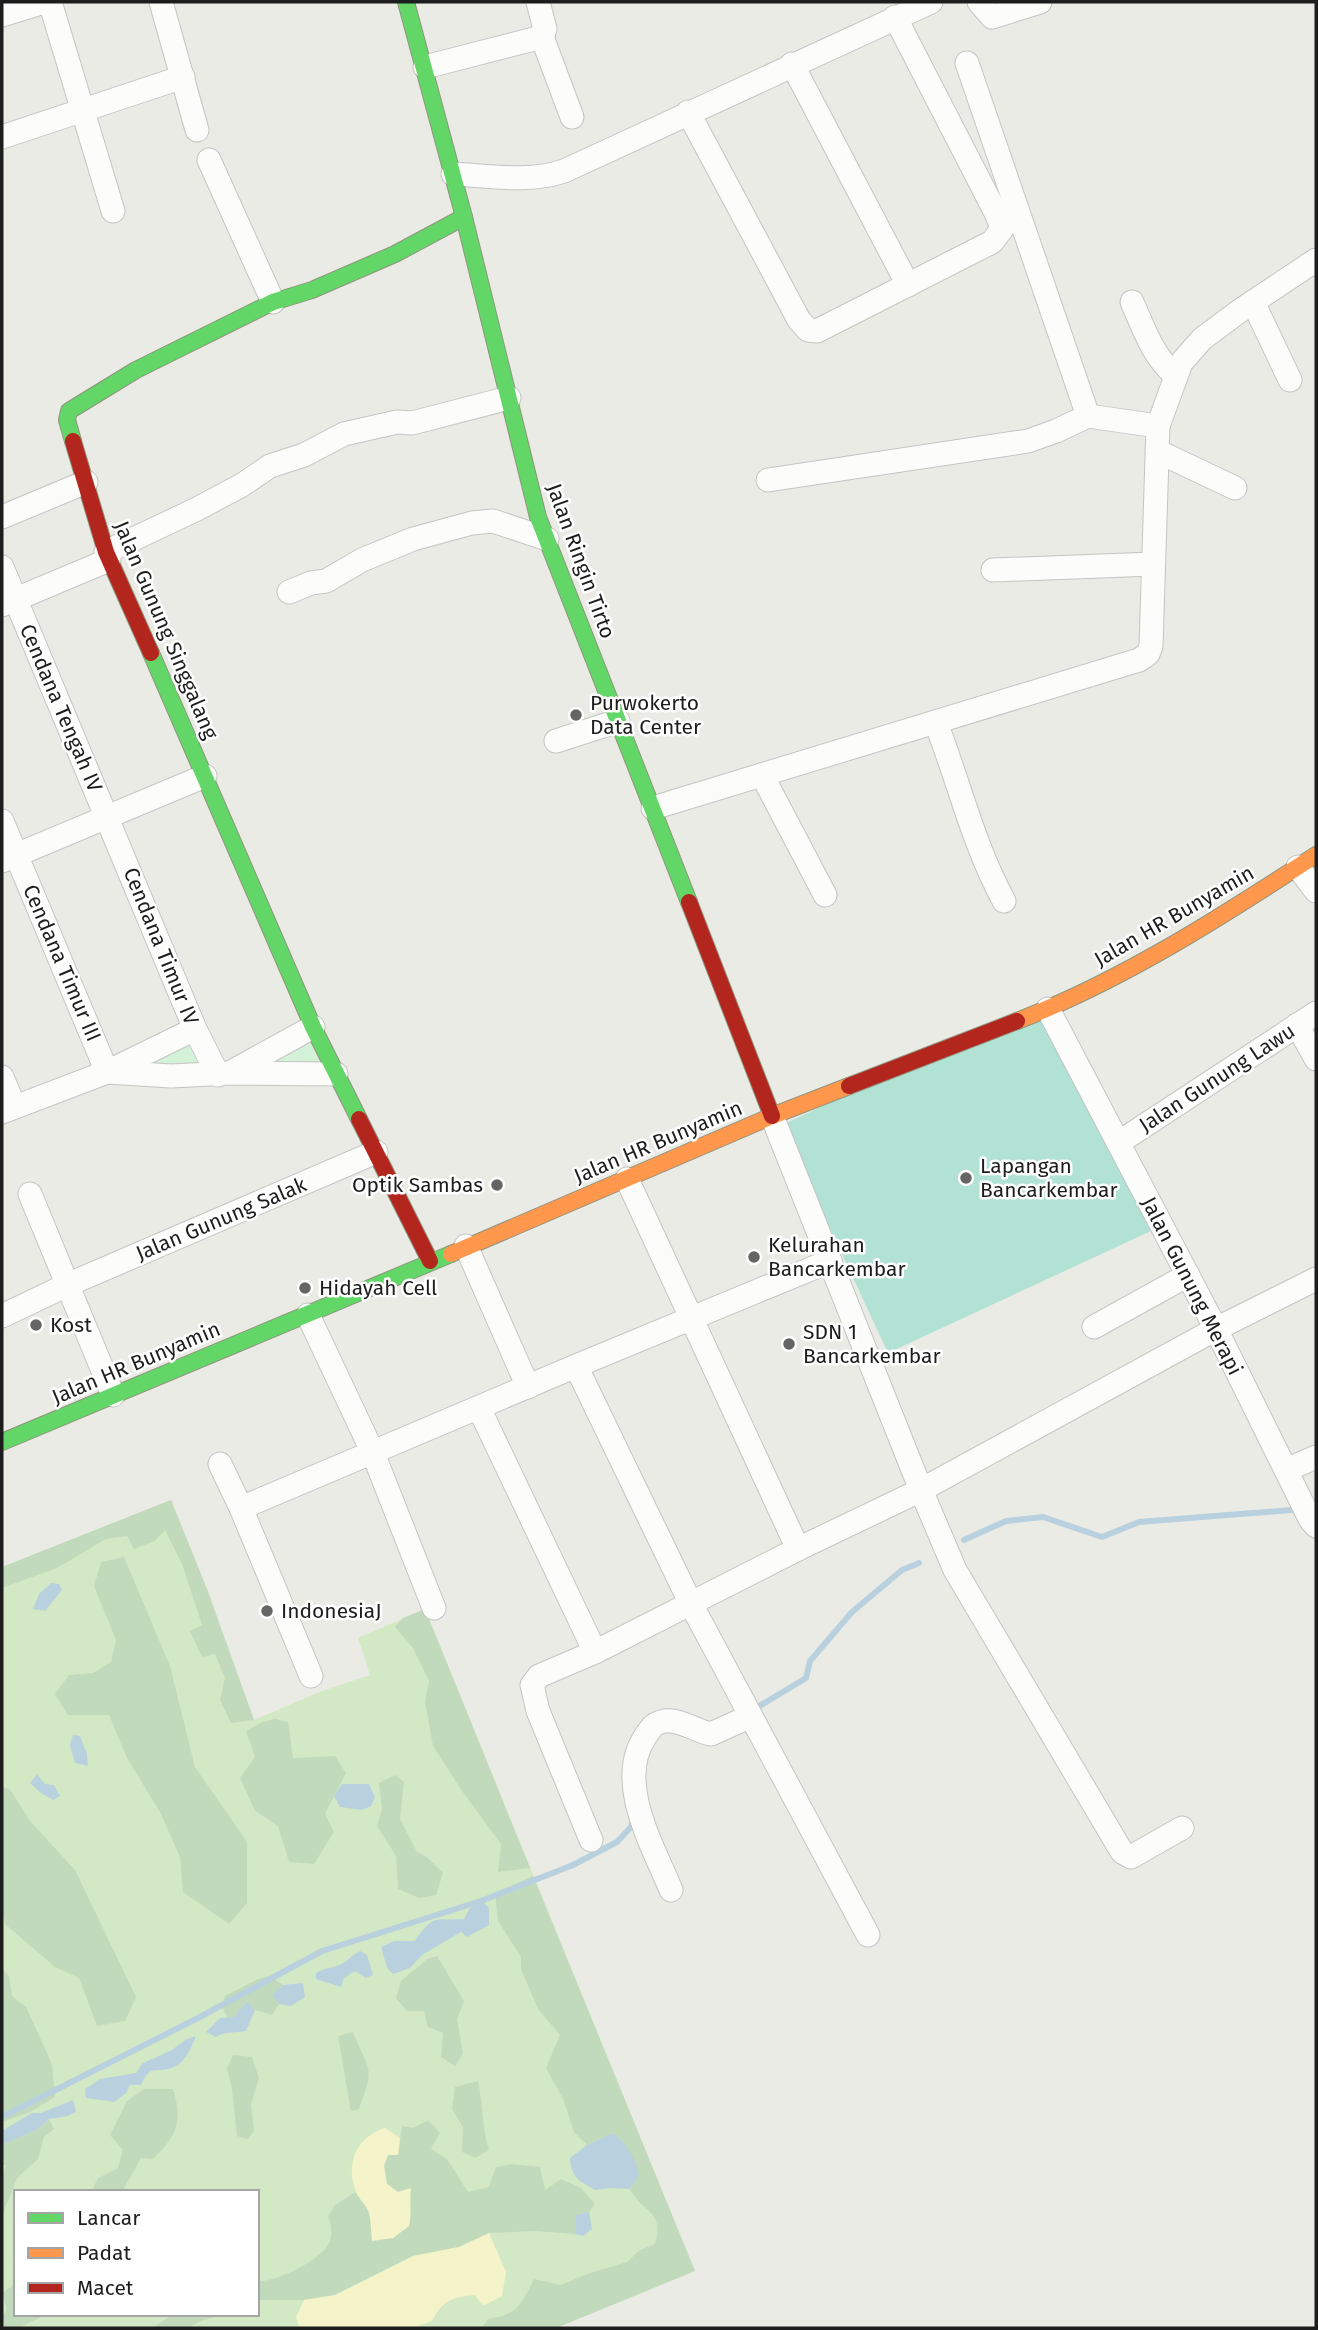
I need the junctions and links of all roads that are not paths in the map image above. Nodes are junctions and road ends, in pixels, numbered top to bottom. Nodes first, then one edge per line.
1 (44, 2) edge
2 (50, 2) edge
3 (161, 2) edge
4 (406, 2) edge
5 (538, 2) edge
6 (931, 2) edge
7 (979, 2) edge
8 (1040, 2) edge
9 (2, 15) edge
10 (895, 17) junction
11 (542, 37) junction
12 (967, 63) dead end
13 (792, 64) junction
14 (425, 67) junction
15 (183, 77) junction
16 (81, 111) junction
17 (688, 112) junction
18 (572, 117) dead end
19 (197, 130) dead end
20 (2, 137) edge
21 (209, 160) dead end
22 (453, 174) junction
23 (113, 211) dead end
24 (464, 216) junction
25 (1316, 260) edge
26 (908, 285) junction
27 (273, 302) junction
28 (1132, 302) dead end
29 (1254, 302) junction
30 (1176, 376) junction
31 (1290, 380) dead end
32 (509, 398) junction
33 (1088, 416) junction
34 (1158, 426) junction
35 (1157, 451) junction
36 (768, 480) dead end
37 (86, 482) junction
38 (1235, 488) dead end
39 (2, 517) edge
40 (547, 538) junction
41 (108, 556) junction
42 (1153, 564) junction
43 (2, 567) edge
44 (993, 570) dead end
45 (289, 592) dead end
46 (8, 602) edge
47 (618, 721) junction
48 (936, 723) junction
49 (556, 741) dead end
50 (762, 775) junction
51 (205, 776) junction
52 (653, 808) junction
53 (107, 817) junction
54 (2, 821) edge
55 (9, 858) edge
56 (1307, 861) edge
57 (1316, 891) edge
58 (825, 895) dead end
59 (1004, 901) dead end
60 (1048, 1009) junction
61 (1307, 1019) edge
62 (313, 1027) junction
63 (195, 1029) junction
64 (1316, 1059) edge
65 (107, 1072) junction
66 (224, 1074) junction
67 (336, 1074) junction
68 (2, 1077) edge
69 (8, 1109) edge
70 (772, 1116) junction
71 (1118, 1143) junction
72 (376, 1152) junction
73 (627, 1179) junction
74 (30, 1194) dead end
75 (466, 1247) junction
76 (430, 1261) junction
77 (830, 1261) junction
78 (1188, 1275) junction
79 (1316, 1279) edge
80 (67, 1285) junction
81 (308, 1315) junction
82 (2, 1316) edge
83 (691, 1318) junction
84 (1094, 1327) dead end
85 (1216, 1329) junction
86 (576, 1366) junction
87 (528, 1387) junction
88 (113, 1395) junction
89 (479, 1408) junction
90 (2, 1441) edge
91 (373, 1453) junction
92 (1316, 1457) edge
93 (220, 1464) dead end
94 (1286, 1471) junction
95 (921, 1490) junction
96 (241, 1508) junction
97 (1316, 1526) edge
98 (798, 1549) junction
99 (691, 1604) junction
100 (434, 1608) dead end
101 (595, 1652) junction
102 (311, 1676) dead end
103 (751, 1716) junction
104 (1182, 1828) dead end
105 (591, 1840) dead end
106 (671, 1890) dead end
107 (868, 1935) dead end

1 - 9 street
2 - 16 street
3 - 15 street
4 - 14 street, Jalan Ringin Tirto
5 - 11 street
6 - 10 street
7 - 8 street
10 - 13 street
10 - 26 street
11 - 14 street
11 - 18 street
12 - 33 street
13 - 17 street
13 - 26 street
14 - 22 street, Jalan Ringin Tirto
15 - 16 street
15 - 19 street
16 - 20 street
16 - 23 street
17 - 22 street
17 - 26 street
21 - 27 street
22 - 24 street, Jalan Ringin Tirto
24 - 27 street, Jalan Gunung Singgalang
24 - 32 street, Jalan Ringin Tirto
25 - 29 street
27 - 37 street, Jalan Gunung Singgalang
28 - 30 street
29 - 30 street
29 - 31 street
30 - 34 street
32 - 40 street, Jalan Ringin Tirto
32 - 41 street
33 - 34 street
33 - 36 street
34 - 35 street
35 - 38 street
35 - 42 street
37 - 39 street
37 - 41 street, Jalan Gunung Singgalang
40 - 45 street
40 - 47 street, Jalan Ringin Tirto
41 - 46 street
41 - 51 street, Jalan Gunung Singgalang
42 - 44 street
42 - 48 street
43 - 46 street, Cendana Tengah IV
46 - 53 street, Cendana Tengah IV
47 - 49 street
47 - 52 street, Jalan Ringin Tirto
48 - 50 street
48 - 59 street
50 - 52 street
50 - 58 street
51 - 53 street
51 - 62 street, Jalan Gunung Singgalang
52 - 70 street, Jalan Ringin Tirto
53 - 55 street
53 - 63 street, Cendana Timur IV
54 - 55 street, Cendana Timur III
55 - 65 street, Cendana Timur III
56 - 57 street
56 - 60 street, Jalan HR Bunyamin
60 - 70 street, Jalan HR Bunyamin
60 - 71 street, Jalan Gunung Merapi
61 - 64 street
61 - 71 street, Jalan Gunung Lawu
62 - 66 street
62 - 67 street, Jalan Gunung Singgalang
63 - 65 street
63 - 66 street, Cendana Timur IV
65 - 66 street
65 - 69 street
66 - 67 street
67 - 72 street, Jalan Gunung Singgalang
68 - 69 street
70 - 73 street, Jalan HR Bunyamin
70 - 77 street
71 - 78 street, Jalan Gunung Merapi
72 - 76 street, Jalan Gunung Singgalang
72 - 80 street, Jalan Gunung Salak
73 - 75 street, Jalan HR Bunyamin
73 - 83 street
74 - 80 street
75 - 76 street, Jalan HR Bunyamin
75 - 87 street
76 - 81 street, Jalan HR Bunyamin
77 - 83 street
77 - 95 street
78 - 84 street
78 - 85 street, Jalan Gunung Merapi
79 - 85 street
80 - 82 street, Jalan Gunung Salak
80 - 88 street
81 - 88 street, Jalan HR Bunyamin
81 - 91 street
83 - 86 street
83 - 98 street
85 - 94 street, Jalan Gunung Merapi
85 - 95 street
86 - 87 street
86 - 99 street
87 - 89 street
88 - 90 street, Jalan HR Bunyamin
89 - 91 street
89 - 101 street
91 - 96 street
91 - 100 street
92 - 94 street
93 - 96 street
94 - 97 street, Jalan Gunung Merapi
95 - 98 street
95 - 104 street
96 - 102 street
98 - 99 street
99 - 101 street
99 - 103 street
101 - 105 street
103 - 106 street
103 - 107 street

